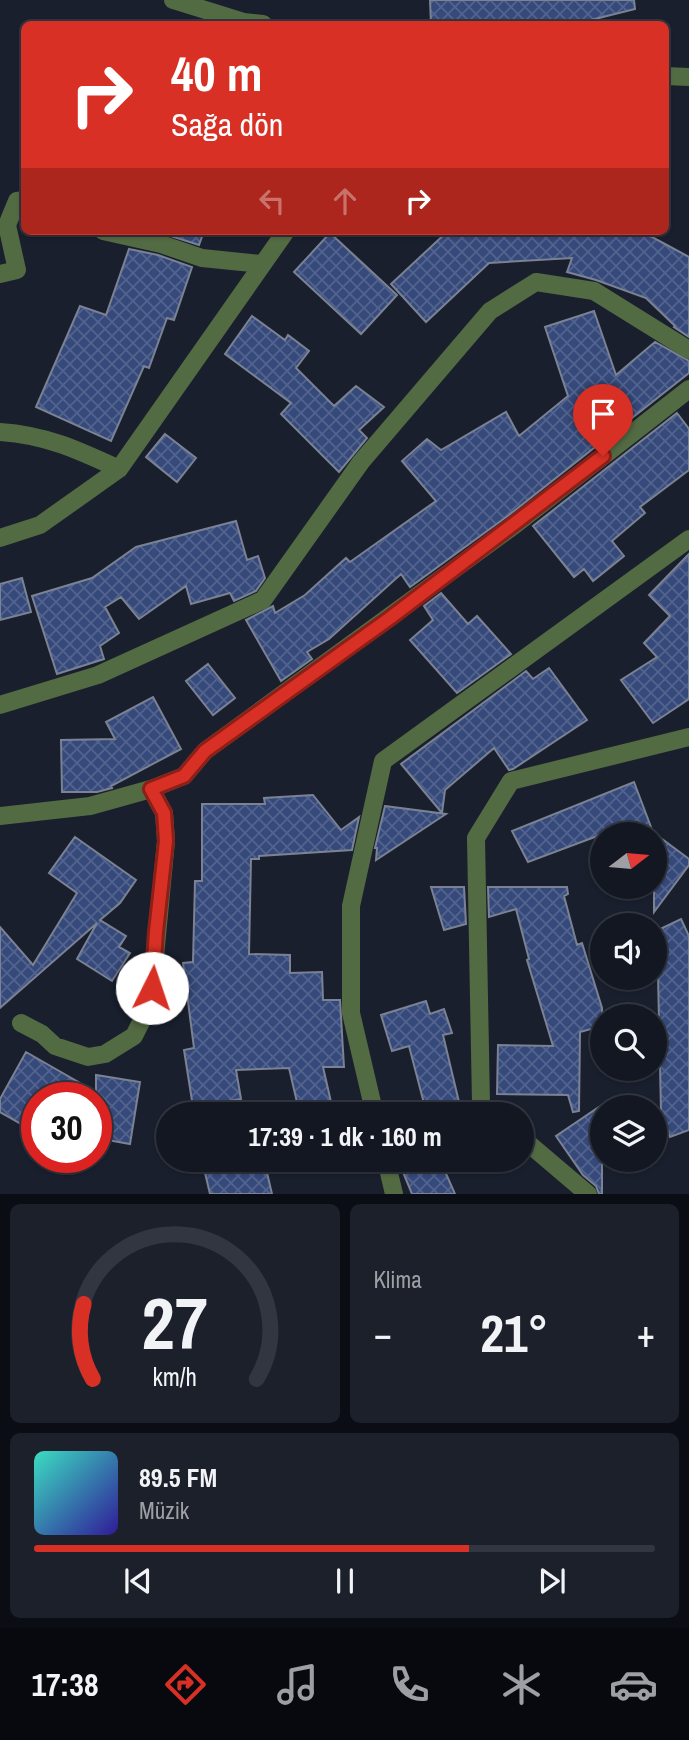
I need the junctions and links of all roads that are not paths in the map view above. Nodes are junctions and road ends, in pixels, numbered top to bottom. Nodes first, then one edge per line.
1 (173, 0) edge
2 (241, 21) edge
3 (669, 76) edge
4 (689, 77) edge
5 (21, 200) edge
6 (121, 235) edge
7 (283, 235) edge
8 (261, 264) junction
9 (0, 275) edge
10 (689, 350) edge
11 (689, 389) edge
12 (0, 432) edge
13 (119, 469) junction
14 (0, 538) edge
15 (689, 539) edge
16 (0, 705) edge
17 (689, 737) edge
18 (151, 789) junction
19 (0, 816) edge
20 (21, 1023) dead end
21 (372, 1102) edge
22 (481, 1102) edge
23 (534, 1148) edge
24 (389, 1172) edge
25 (394, 1194) edge
26 (588, 1194) edge

1 - 2 street
3 - 4 street
5 - 9 street
6 - 8 street
7 - 8 street
8 - 13 street
10 - 16 street
11 - 18 street
12 - 13 street
13 - 14 street
15 - 21 street
17 - 22 street
18 - 19 street
18 - 20 street
23 - 26 street
24 - 25 street

